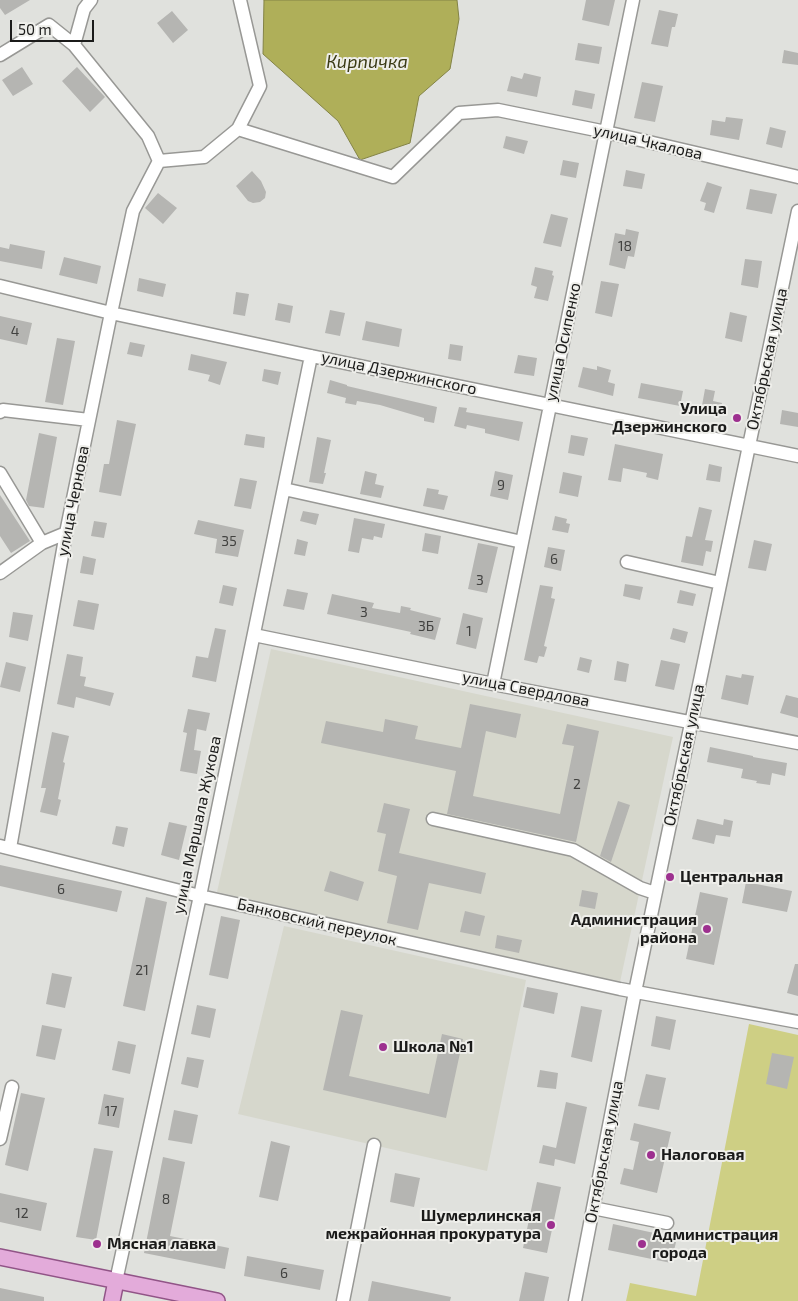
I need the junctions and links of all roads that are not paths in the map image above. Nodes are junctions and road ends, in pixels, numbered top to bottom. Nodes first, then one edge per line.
1 (92, 0) edge
2 (240, 0) edge
3 (633, 0) edge
4 (74, 45) junction
5 (0, 55) edge
6 (238, 129) junction
7 (606, 132) junction
8 (159, 161) junction
9 (798, 177) edge
10 (798, 211) edge
11 (0, 286) edge
12 (111, 312) junction
13 (311, 356) junction
14 (550, 404) junction
15 (0, 412) edge
16 (89, 420) junction
17 (750, 445) junction
18 (798, 456) edge
19 (0, 473) edge
20 (284, 489) junction
21 (66, 533) junction
22 (522, 542) junction
23 (42, 544) junction
24 (627, 562) dead end
25 (0, 573) edge
26 (720, 583) junction
27 (254, 635) junction
28 (493, 684) junction
29 (691, 721) junction
30 (798, 743) edge
31 (433, 819) dead end
32 (5, 847) edge
33 (655, 893) junction
34 (200, 896) junction
35 (635, 992) junction
36 (798, 1022) edge
37 (12, 1087) dead end
38 (0, 1139) edge
39 (374, 1145) dead end
40 (593, 1208) junction
41 (667, 1223) dead end
42 (0, 1257) edge
43 (116, 1280) junction
44 (112, 1301) edge
45 (217, 1301) edge
46 (343, 1301) edge
47 (575, 1301) edge

1 - 4 street
2 - 6 street
3 - 7 street, улица Осипенко
4 - 5 street
4 - 8 street
6 - 7 street, улица Чкалова
6 - 8 street
7 - 9 street, улица Чкалова
7 - 14 street, улица Осипенко
8 - 12 street, улица Чернова
10 - 17 street, Октябрьская улица
11 - 12 street, улица Дзержинского
12 - 13 street, улица Дзержинского
12 - 16 street, улица Чернова
13 - 14 street, улица Дзержинского
13 - 20 street, улица Маршала Жукова
14 - 17 street, улица Дзержинского
14 - 22 street, улица Осипенко
15 - 16 street
16 - 21 street, улица Чернова
17 - 18 street, улица Дзержинского
17 - 26 street, Октябрьская улица
19 - 23 street
20 - 22 street
20 - 27 street, улица Маршала Жукова
21 - 23 street
21 - 32 street, улица Чернова
22 - 28 street, улица Осипенко
23 - 25 street
24 - 26 street
26 - 29 street, Октябрьская улица
27 - 28 street, улица Свердлова
27 - 34 street, улица Маршала Жукова
28 - 29 street, улица Свердлова
29 - 30 street, улица Свердлова
29 - 33 street, Октябрьская улица
31 - 33 street
32 - 34 street, Банковский переулок
33 - 35 street, Октябрьская улица
34 - 35 street, Банковский переулок
34 - 43 street, улица Маршала Жукова
35 - 36 street, Банковский переулок
35 - 40 street, Октябрьская улица
37 - 38 street
39 - 46 street
40 - 41 street
40 - 47 street, Октябрьская улица
42 - 43 main road
43 - 44 main road, улица Маршала Жукова
43 - 45 main road

